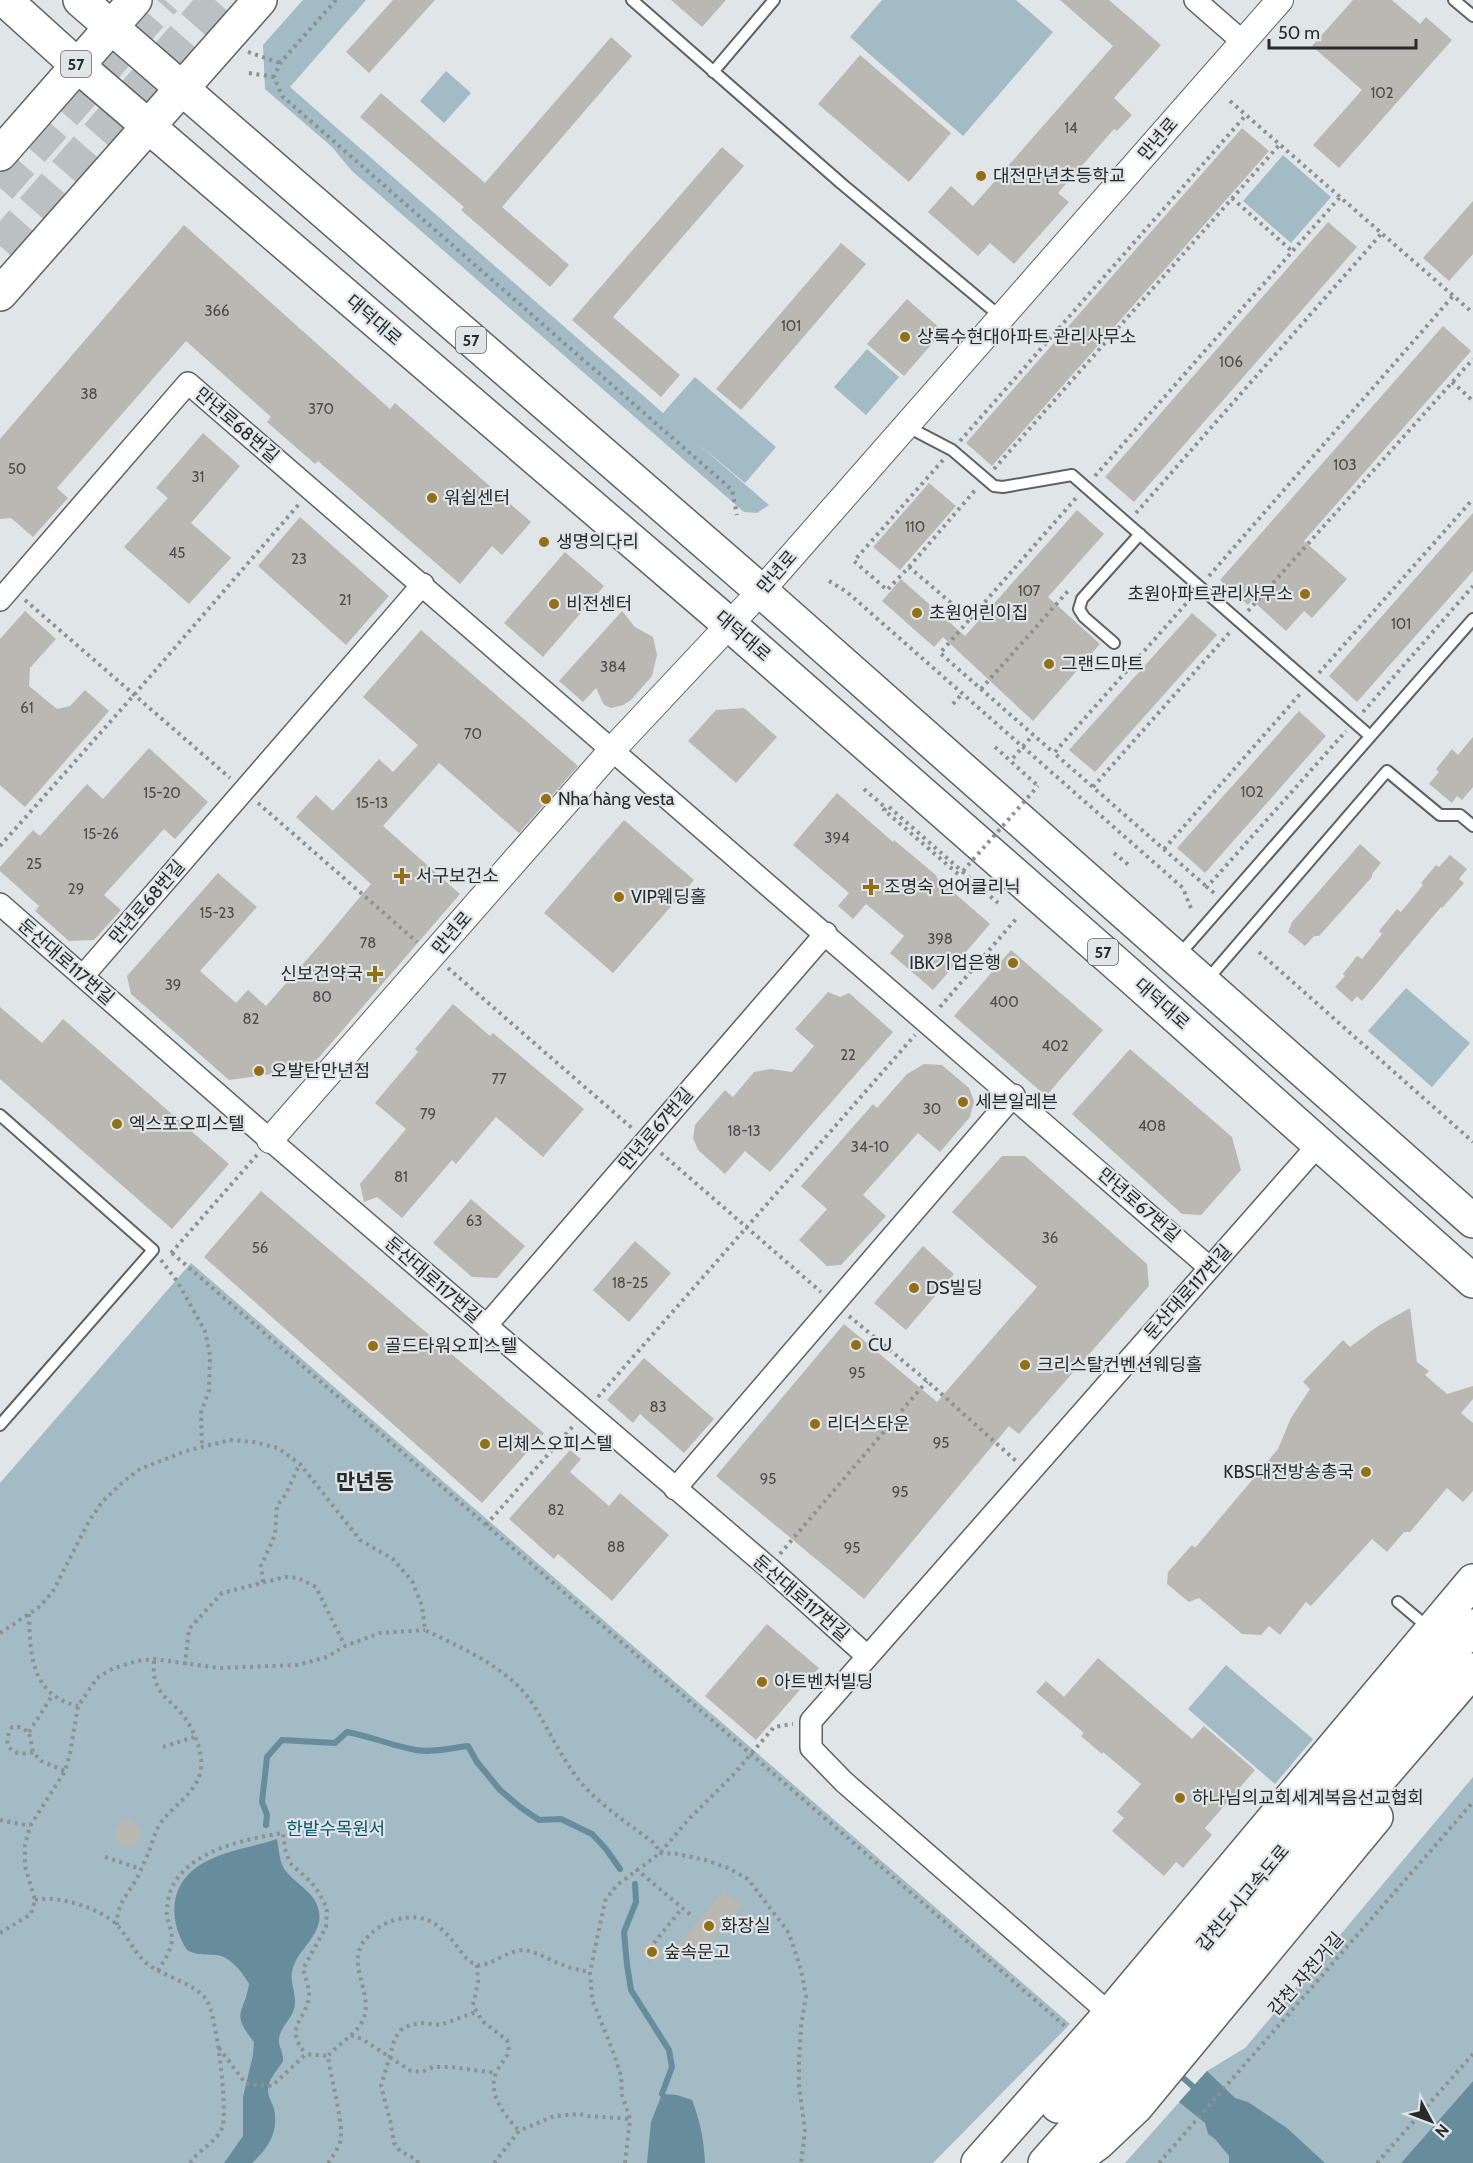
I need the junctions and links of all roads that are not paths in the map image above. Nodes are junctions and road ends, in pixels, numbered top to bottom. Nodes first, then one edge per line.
1 (5, 0) edge
2 (80, 0) edge
3 (135, 0) edge
4 (260, 0) edge
5 (632, 0) edge
6 (774, 0) edge
7 (1195, 0) edge
8 (1280, 0) edge
9 (1454, 0) edge
10 (1473, 16) edge
11 (111, 27) junction
12 (1243, 42) junction
13 (78, 66) junction
14 (712, 72) junction
15 (182, 88) junction
16 (148, 126) junction
17 (0, 154) edge
18 (0, 294) edge
19 (1001, 317) junction
20 (906, 425) junction
21 (1140, 534) junction
22 (423, 584) junction
23 (761, 591) junction
24 (5, 594) edge
25 (1473, 619) edge
26 (730, 625) junction
27 (1114, 643) dead end
28 (1370, 736) junction
29 (612, 750) junction
30 (1473, 826) edge
31 (0, 904) edge
32 (826, 933) junction
33 (1176, 958) junction
34 (83, 976) junction
35 (1204, 983) junction
36 (1014, 1095) junction
37 (0, 1115) edge
38 (270, 1140) junction
39 (1319, 1144) junction
40 (1473, 1221) edge
41 (1210, 1268) junction
42 (1473, 1281) edge
43 (486, 1326) junction
44 (0, 1425) edge
45 (675, 1489) junction
46 (1473, 1581) edge
47 (1398, 1602) dead end
48 (1473, 1626) edge
49 (1433, 1631) junction
50 (867, 1656) junction
51 (1473, 1670) edge
52 (1473, 1700) edge
53 (1110, 2014) junction
54 (1089, 2153) edge
55 (978, 2163) edge
56 (1006, 2163) edge
57 (1045, 2163) edge
58 (1070, 2163) edge

1 - 13 main road, 대덕대로 / 57
2 - 11 main road, 57
3 - 11 main road
4 - 15 main road
5 - 14 lane
6 - 14 lane
7 - 12 street
8 - 12 street, 만년로
9 - 10 lane
11 - 13 main road
11 - 15 main road, 57
12 - 19 street, 만년로
13 - 16 main road, 대덕대로 / 57
13 - 17 main road
14 - 19 lane
15 - 16 main road
15 - 23 main road, 57
16 - 18 main road
16 - 26 main road, 대덕대로 / 57
19 - 20 street, 만년로
20 - 21 lane
20 - 23 street, 만년로
21 - 27 lane
21 - 28 lane
22 - 24 street, 만년로68번길
22 - 29 street, 만년로68번길
22 - 34 street, 만년로68번길
23 - 26 street, 만년로
23 - 33 main road, 57
25 - 28 lane
26 - 29 street, 만년로
26 - 39 main road, 대덕대로 / 57
28 - 33 lane
29 - 32 street, 만년로67번길
29 - 38 street, 만년로
30 - 35 lane
31 - 34 street, 둔산대로117번길
32 - 36 street, 만년로67번길
32 - 43 street, 만년로67번길
33 - 35 main road, 57
34 - 38 street, 둔산대로117번길
35 - 40 main road, 57
36 - 41 street, 만년로67번길
36 - 45 street
37 - 44 lane
38 - 43 street, 둔산대로117번길
39 - 41 street, 둔산대로117번길
39 - 42 main road, 대덕대로 / 57
41 - 50 street, 둔산대로117번길
43 - 45 street, 둔산대로117번길
45 - 50 street, 둔산대로117번길
46 - 49 main road
47 - 49 lane
48 - 56 main road, 갑천도시고속도로
49 - 53 main road
50 - 53 street, 둔산대로117번길
51 - 57 main road, 갑천도시고속도로
52 - 54 main road
53 - 55 main road
54 - 58 main road

